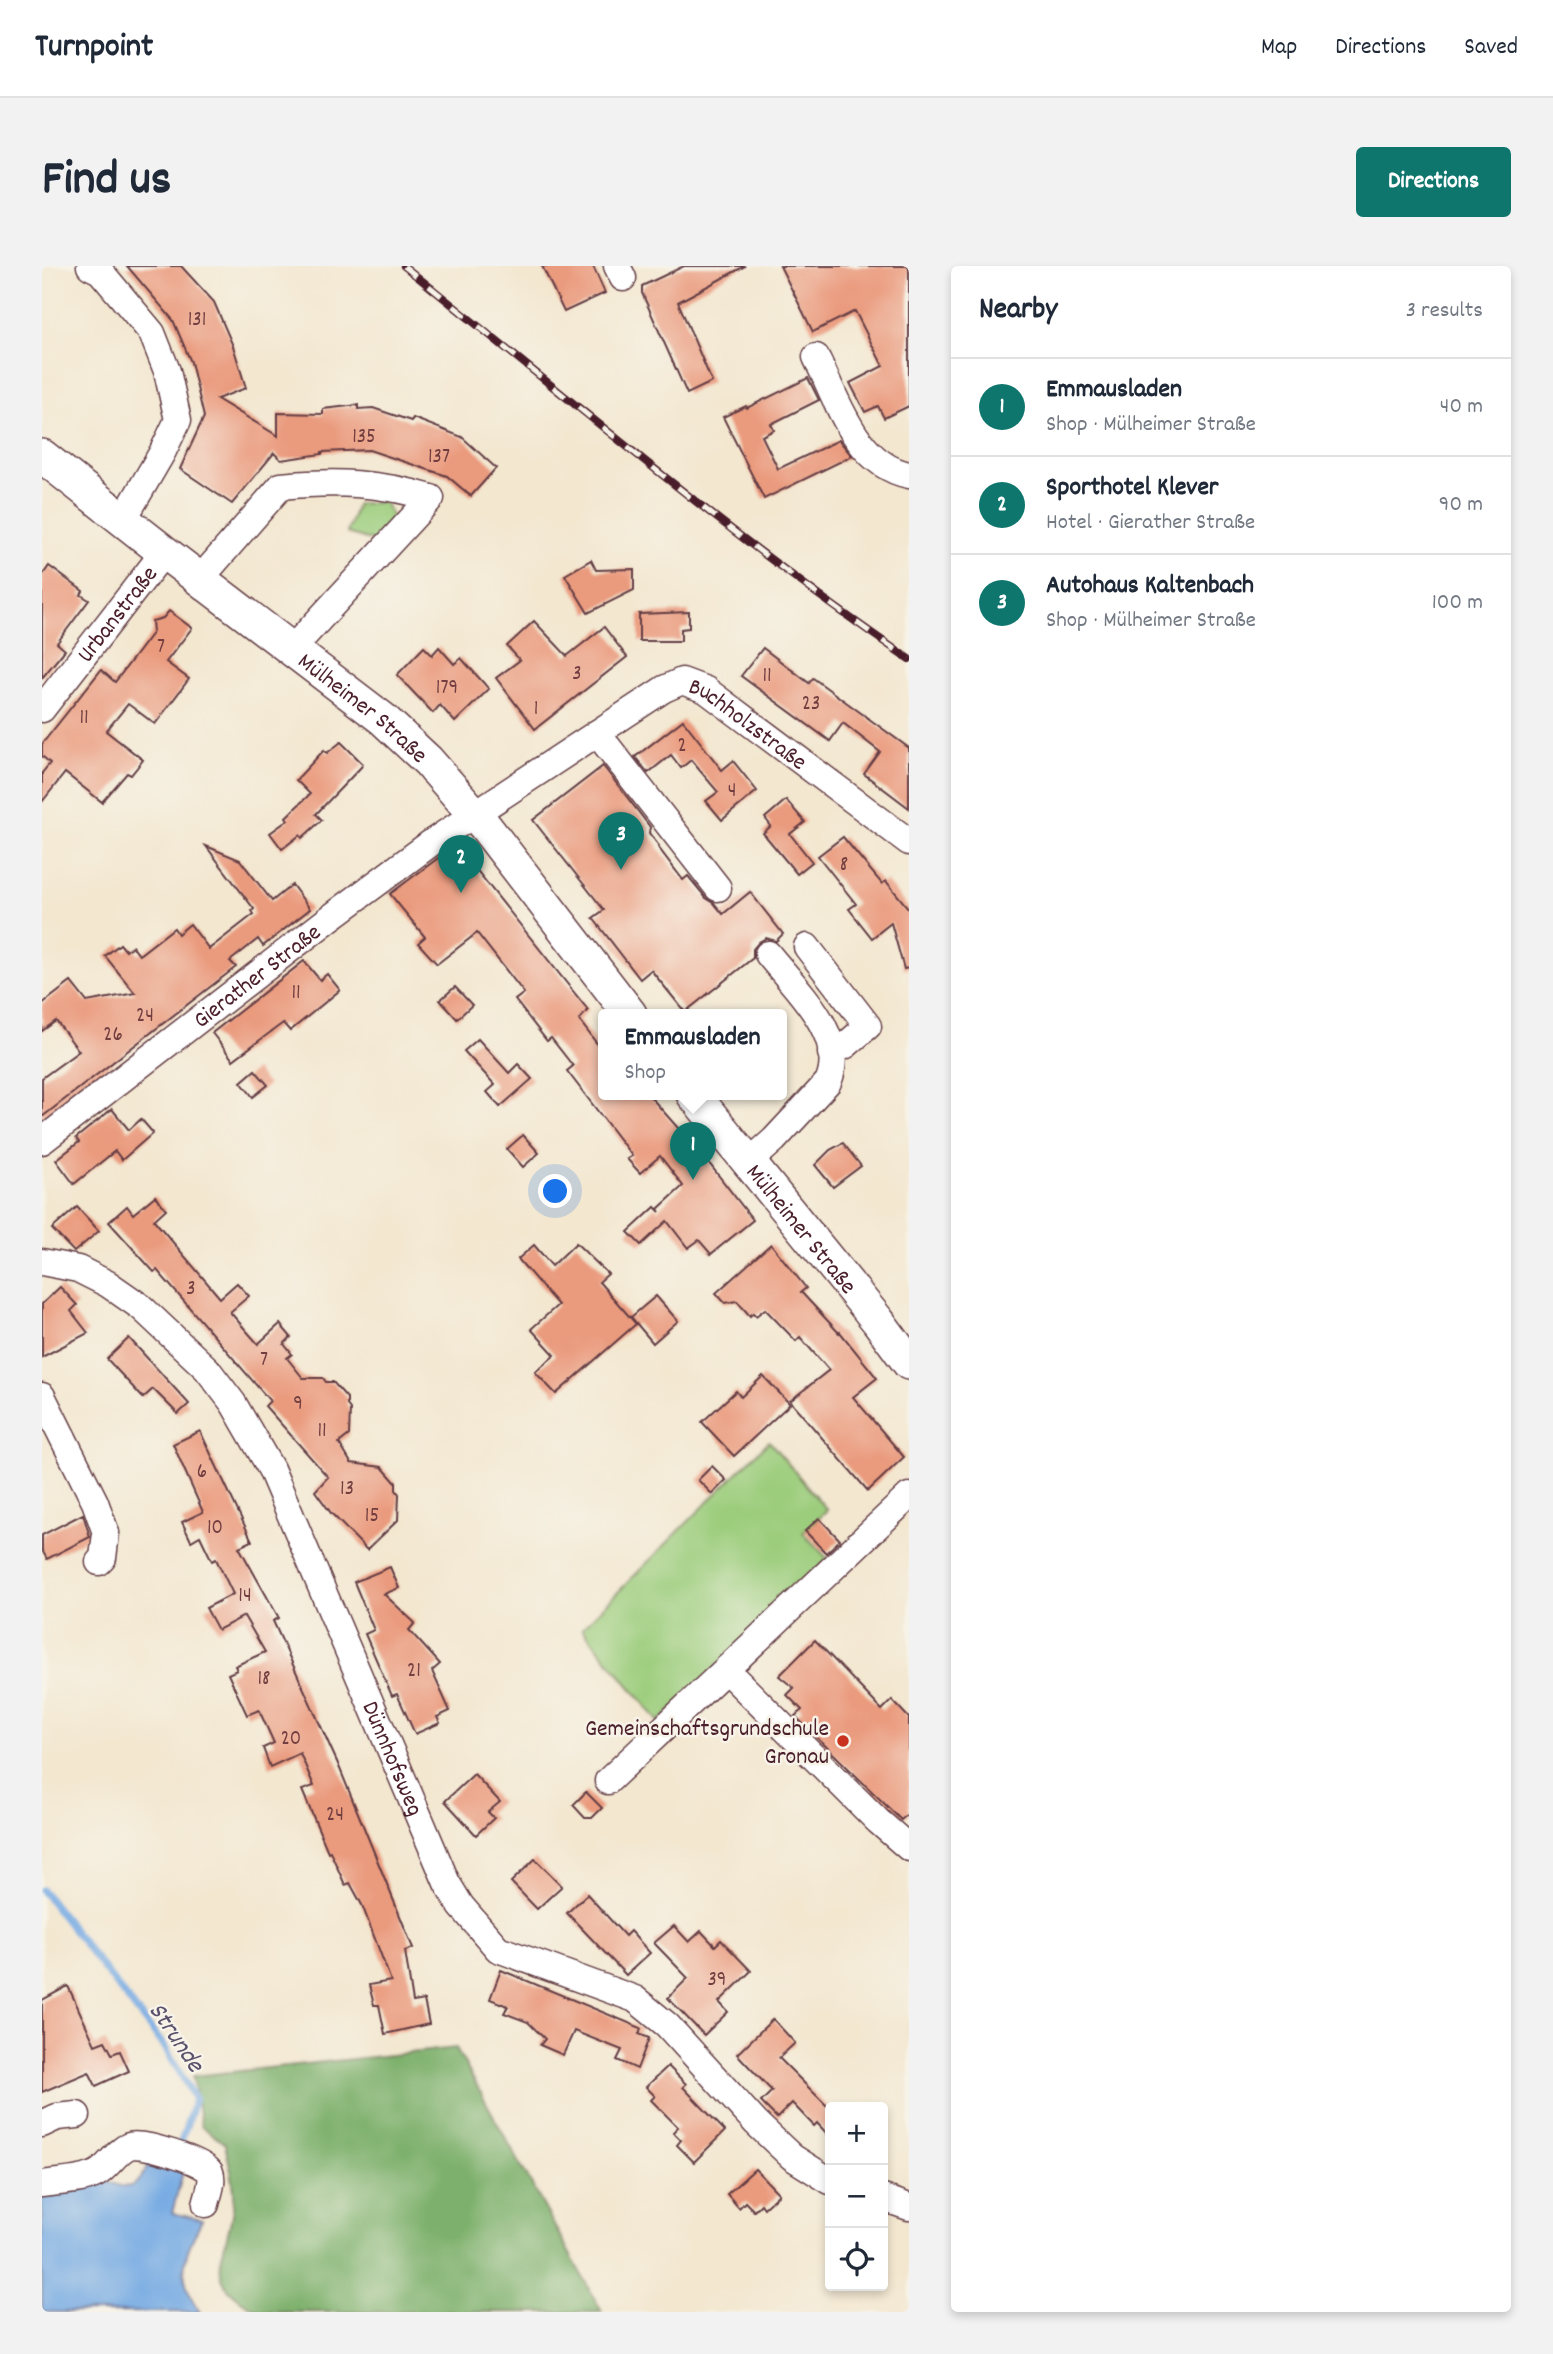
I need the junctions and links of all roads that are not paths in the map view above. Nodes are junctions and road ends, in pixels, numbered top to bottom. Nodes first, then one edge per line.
1 (90, 266) edge
2 (816, 357) dead end
3 (42, 456) edge
4 (909, 475) edge
5 (123, 520) junction
6 (164, 552) junction
7 (200, 579) junction
8 (292, 649) junction
9 (42, 709) edge
10 (597, 733) junction
11 (474, 813) junction
12 (909, 842) edge
13 (718, 888) dead end
14 (807, 947) dead end
15 (768, 954) dead end
16 (626, 1009) edge
17 (831, 1053) junction
18 (698, 1100) edge
19 (42, 1142) edge
20 (748, 1163) junction
21 (42, 1262) edge
22 (909, 1363) edge
23 (42, 1396) edge
24 (909, 1496) edge
25 (99, 1562) dead end
26 (726, 1670) junction
27 (608, 1781) dead end
28 (909, 1849) edge
29 (77, 2115) dead end
30 (42, 2124) edge
31 (825, 2178) edge
32 (42, 2184) edge
33 (888, 2200) edge
34 (206, 2204) dead end
35 (909, 2207) edge

1 - 5 street
2 - 4 street
3 - 5 main road, Mülheimer Straße
5 - 6 main road, Mülheimer Straße
6 - 7 main road, Mülheimer Straße
6 - 9 street, Urbanstraße
7 - 8 main road, Mülheimer Straße
7 - 8 street
8 - 11 main road, Mülheimer Straße
10 - 11 street, Buchholzstraße
10 - 12 street, Buchholzstraße
10 - 13 street
11 - 16 main road, Mülheimer Straße
11 - 19 street, Gierather Straße
14 - 17 street
15 - 17 street
17 - 20 street
18 - 20 main road, Mülheimer Straße
20 - 22 main road, Mülheimer Straße
21 - 31 street, Dünnhofsweg
23 - 25 street
24 - 26 street
26 - 27 street
26 - 28 street
29 - 30 street
32 - 34 street
33 - 35 street

